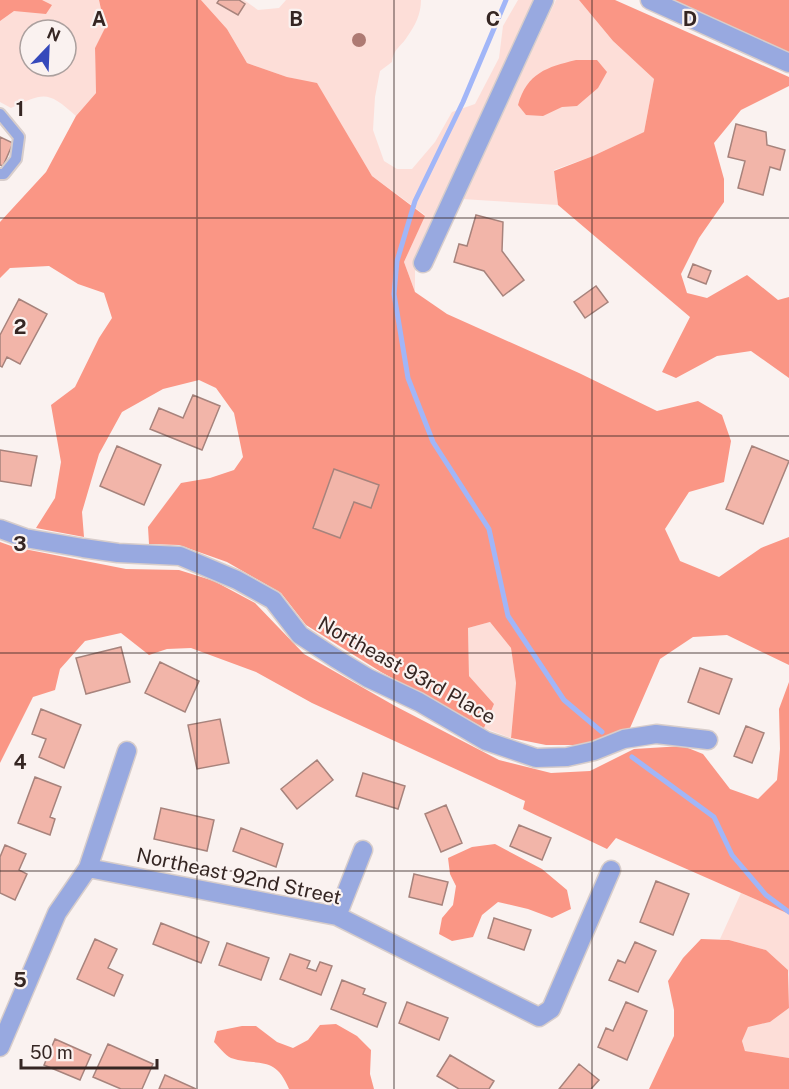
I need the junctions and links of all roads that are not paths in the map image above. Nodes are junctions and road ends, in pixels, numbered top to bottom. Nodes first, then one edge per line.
1 (544, 0) edge
2 (650, 0) edge
3 (789, 63) edge
4 (0, 114) edge
5 (0, 174) edge
6 (423, 263) dead end
7 (0, 529) edge
8 (708, 740) dead end
9 (127, 751) dead end
10 (363, 850) dead end
11 (88, 868) junction
12 (611, 870) dead end
13 (337, 916) junction
14 (0, 1047) edge

1 - 6 street
2 - 3 street
4 - 5 lane
7 - 8 street, Northeast 93rd Place
9 - 11 street
10 - 13 street
11 - 13 street, Northeast 92nd Street
11 - 14 street
12 - 13 street, Northeast 92nd Street

